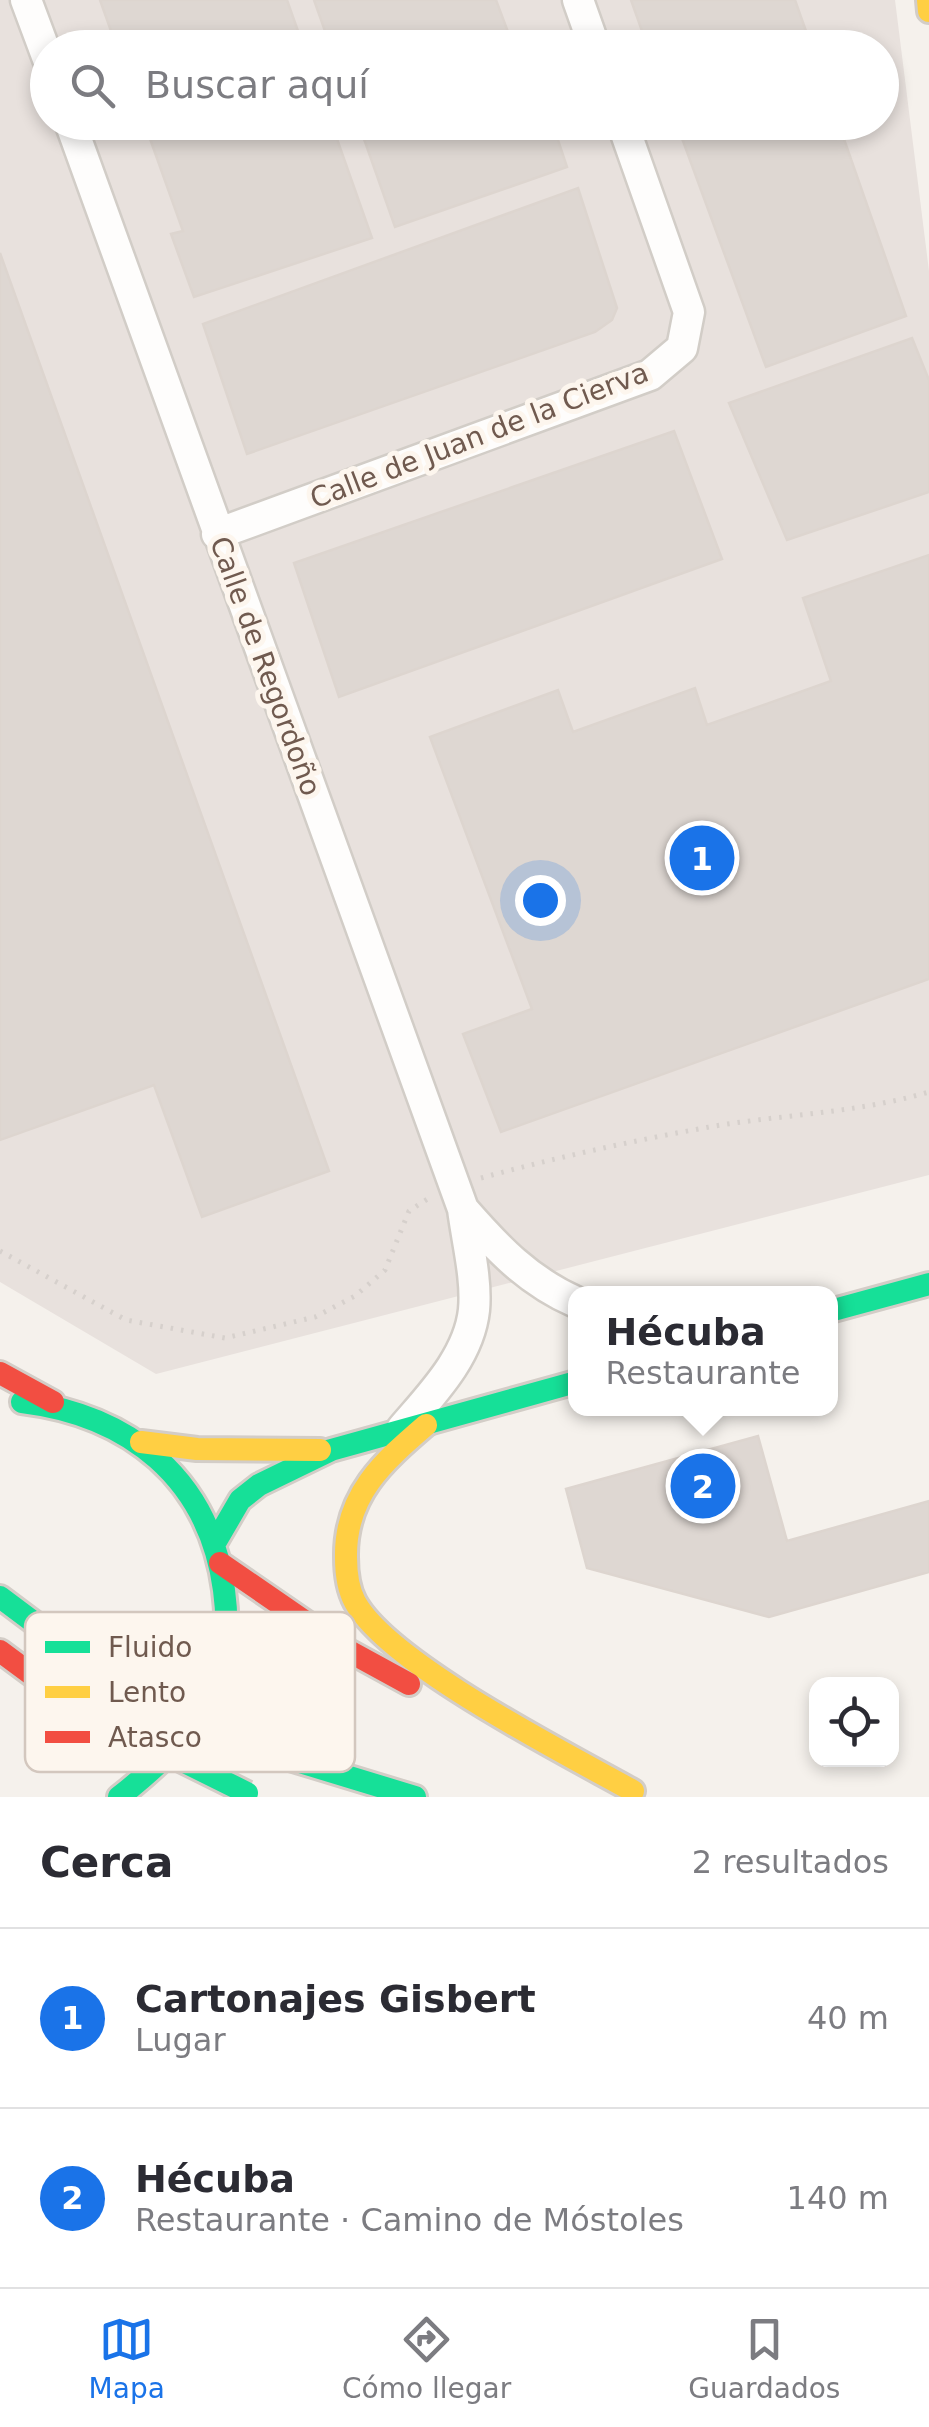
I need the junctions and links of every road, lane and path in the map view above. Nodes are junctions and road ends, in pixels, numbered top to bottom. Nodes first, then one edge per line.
1 (26, 0) edge
2 (578, 0) edge
3 (928, 0) edge
4 (929, 11) edge
5 (37, 30) edge
6 (589, 30) edge
7 (76, 140) edge
8 (628, 140) edge
9 (217, 534) junction
10 (929, 1092) edge
11 (459, 1197) junction
12 (0, 1251) edge
13 (929, 1284) edge
14 (568, 1299) edge
15 (838, 1309) edge
16 (0, 1373) edge
17 (568, 1384) edge
18 (53, 1402) junction
19 (0, 1403) edge
20 (413, 1428) junction
21 (141, 1442) junction
22 (331, 1450) junction
23 (217, 1553) junction
24 (0, 1597) edge
25 (227, 1612) edge
26 (296, 1612) edge
27 (25, 1616) edge
28 (0, 1651) edge
29 (355, 1654) edge
30 (25, 1670) edge
31 (147, 1772) edge
32 (207, 1772) edge
33 (332, 1772) edge
34 (639, 1794) edge
35 (254, 1795) edge
36 (119, 1797) edge
37 (414, 1797) edge

1 - 5 street
2 - 6 street
3 - 4 main road
7 - 9 street, Calle de Regordoño
8 - 9 street, Calle de Juan de la Cierva
9 - 11 street, Calle de Regordoño
10 - 11 path
11 - 12 path
11 - 14 street
11 - 20 street
13 - 15 main road
16 - 18 main road
17 - 20 main road
18 - 19 main road
18 - 21 main road
20 - 22 main road
20 - 34 main road
21 - 22 main road
21 - 23 main road
22 - 23 main road
23 - 25 main road
23 - 26 main road
24 - 27 main road, bridge
28 - 30 main road, bridge
29 - 34 main road
31 - 36 main road
32 - 35 main road, bridge
33 - 37 main road, bridge

